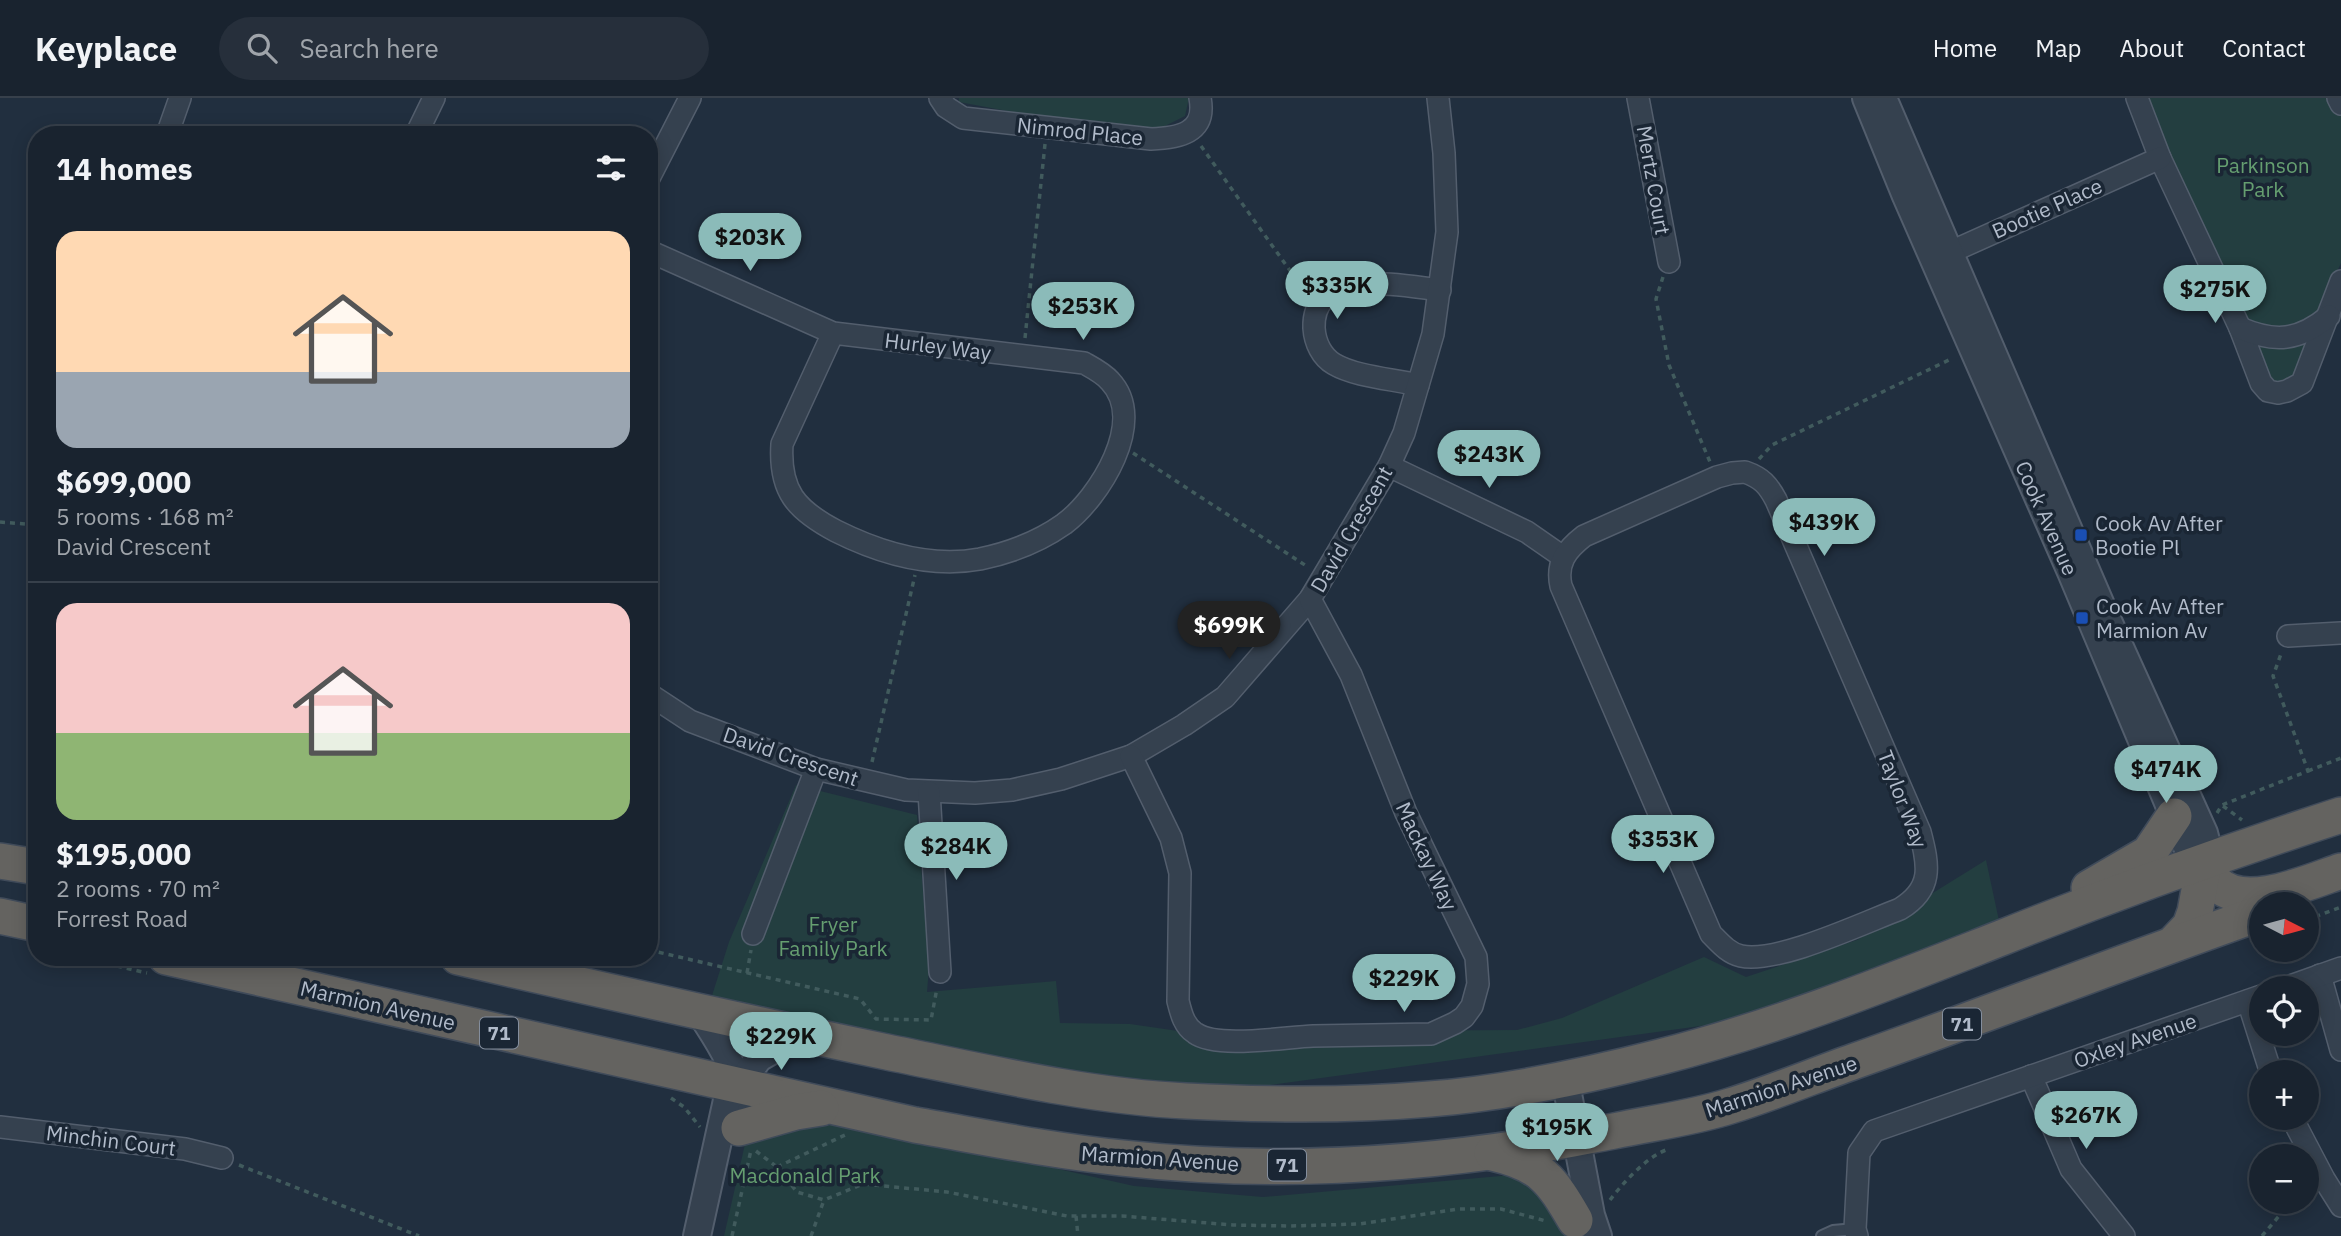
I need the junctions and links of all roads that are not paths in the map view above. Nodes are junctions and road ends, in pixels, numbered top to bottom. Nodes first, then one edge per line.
1 (180, 98) edge
2 (434, 98) edge
3 (690, 98) edge
4 (940, 98) edge
5 (1200, 98) edge
6 (1438, 98) edge
7 (1639, 98) edge
8 (1866, 98) edge
9 (1883, 98) edge
10 (2137, 98) edge
11 (2338, 98) edge
12 (2341, 104) edge
13 (170, 126) edge
14 (420, 126) edge
15 (2160, 158) junction
16 (658, 160) edge
17 (658, 255) edge
18 (1942, 255) junction
19 (1669, 262) road end
20 (2341, 281) edge
21 (1440, 290) junction
22 (2329, 316) junction
23 (2240, 328) junction
24 (833, 333) junction
25 (1418, 384) junction
26 (1389, 466) junction
27 (1563, 557) junction
28 (1310, 599) junction
29 (2341, 633) edge
30 (2288, 636) road end
31 (658, 700) edge
32 (1131, 756) junction
33 (816, 769) junction
34 (929, 792) junction
35 (2341, 815) edge
36 (2174, 817) junction
37 (2204, 848) junction
38 (0, 860) edge
39 (28, 865) edge
40 (2341, 871) edge
41 (2341, 885) edge
42 (2319, 893) edge
43 (0, 916) edge
44 (2249, 917) edge
45 (28, 922) edge
46 (753, 934) dead end
47 (2007, 935) junction
48 (2174, 943) junction
49 (206, 966) edge
50 (497, 966) edge
51 (2341, 968) edge
52 (940, 972) road end
53 (2320, 975) joint
54 (2249, 1001) edge
55 (699, 1012) junction
56 (801, 1034) junction
57 (2341, 1050) edge
58 (2031, 1076) junction
59 (1556, 1080) junction
60 (740, 1086) junction
61 (839, 1121) junction
62 (0, 1127) edge
63 (2300, 1130) edge
64 (745, 1138) junction
65 (1567, 1140) junction
66 (1489, 1153) junction
67 (222, 1158) road end
68 (2332, 1180) edge
69 (2341, 1206) edge
70 (1584, 1231) edge
71 (1856, 1233) edge
72 (697, 1236) edge
73 (715, 1236) edge
74 (1822, 1236) edge
75 (2124, 1236) edge

1 - 13 street
2 - 14 street
3 - 16 street
4 - 5 street, Nimrod Place
6 - 21 street, David Crescent
7 - 19 street, Mertz Court
8 - 18 street, Cook Avenue
9 - 18 street, Cook Avenue
10 - 15 street
11 - 12 street
15 - 18 street, Bootie Place
15 - 23 street
17 - 24 street, Hurley Way
18 - 36 street, Cook Avenue
18 - 37 street, Cook Avenue
20 - 22 street
21 - 25 street, David Crescent
21 - 25 street
22 - 23 street
22 - 23 street
24 - 24 street, Hurley Way
25 - 26 street, David Crescent
26 - 27 street
26 - 28 street, David Crescent
27 - 27 street, Taylor Way
28 - 32 street, David Crescent
28 - 32 street, Mackay Way
29 - 30 street
31 - 33 street, David Crescent
32 - 34 street, David Crescent
33 - 34 street, David Crescent
33 - 46 street
34 - 52 street
35 - 37 highway
36 - 37 street, Cook Avenue
36 - 47 highway
37 - 40 highway
37 - 47 highway
37 - 48 highway
38 - 39 highway
41 - 42 highway
43 - 45 highway
44 - 48 highway, Marmion Avenue / 71
47 - 59 highway
48 - 65 highway, Marmion Avenue / 71
49 - 60 highway, Marmion Avenue / 71
50 - 55 highway
51 - 53 street
53 - 57 street
54 - 58 street, Oxley Avenue
55 - 56 highway
55 - 60 street
56 - 59 highway
56 - 60 street
58 - 71 street, Oxley Avenue
58 - 75 street
59 - 65 street
60 - 61 highway, Marmion Avenue / 71
60 - 64 street
60 - 72 street
61 - 64 highway
61 - 66 highway, Marmion Avenue / 71
62 - 67 street, Minchin Court
63 - 68 street
64 - 73 street
65 - 66 highway, Marmion Avenue / 71
65 - 70 street
66 - 70 highway
68 - 69 street
71 - 74 lane

